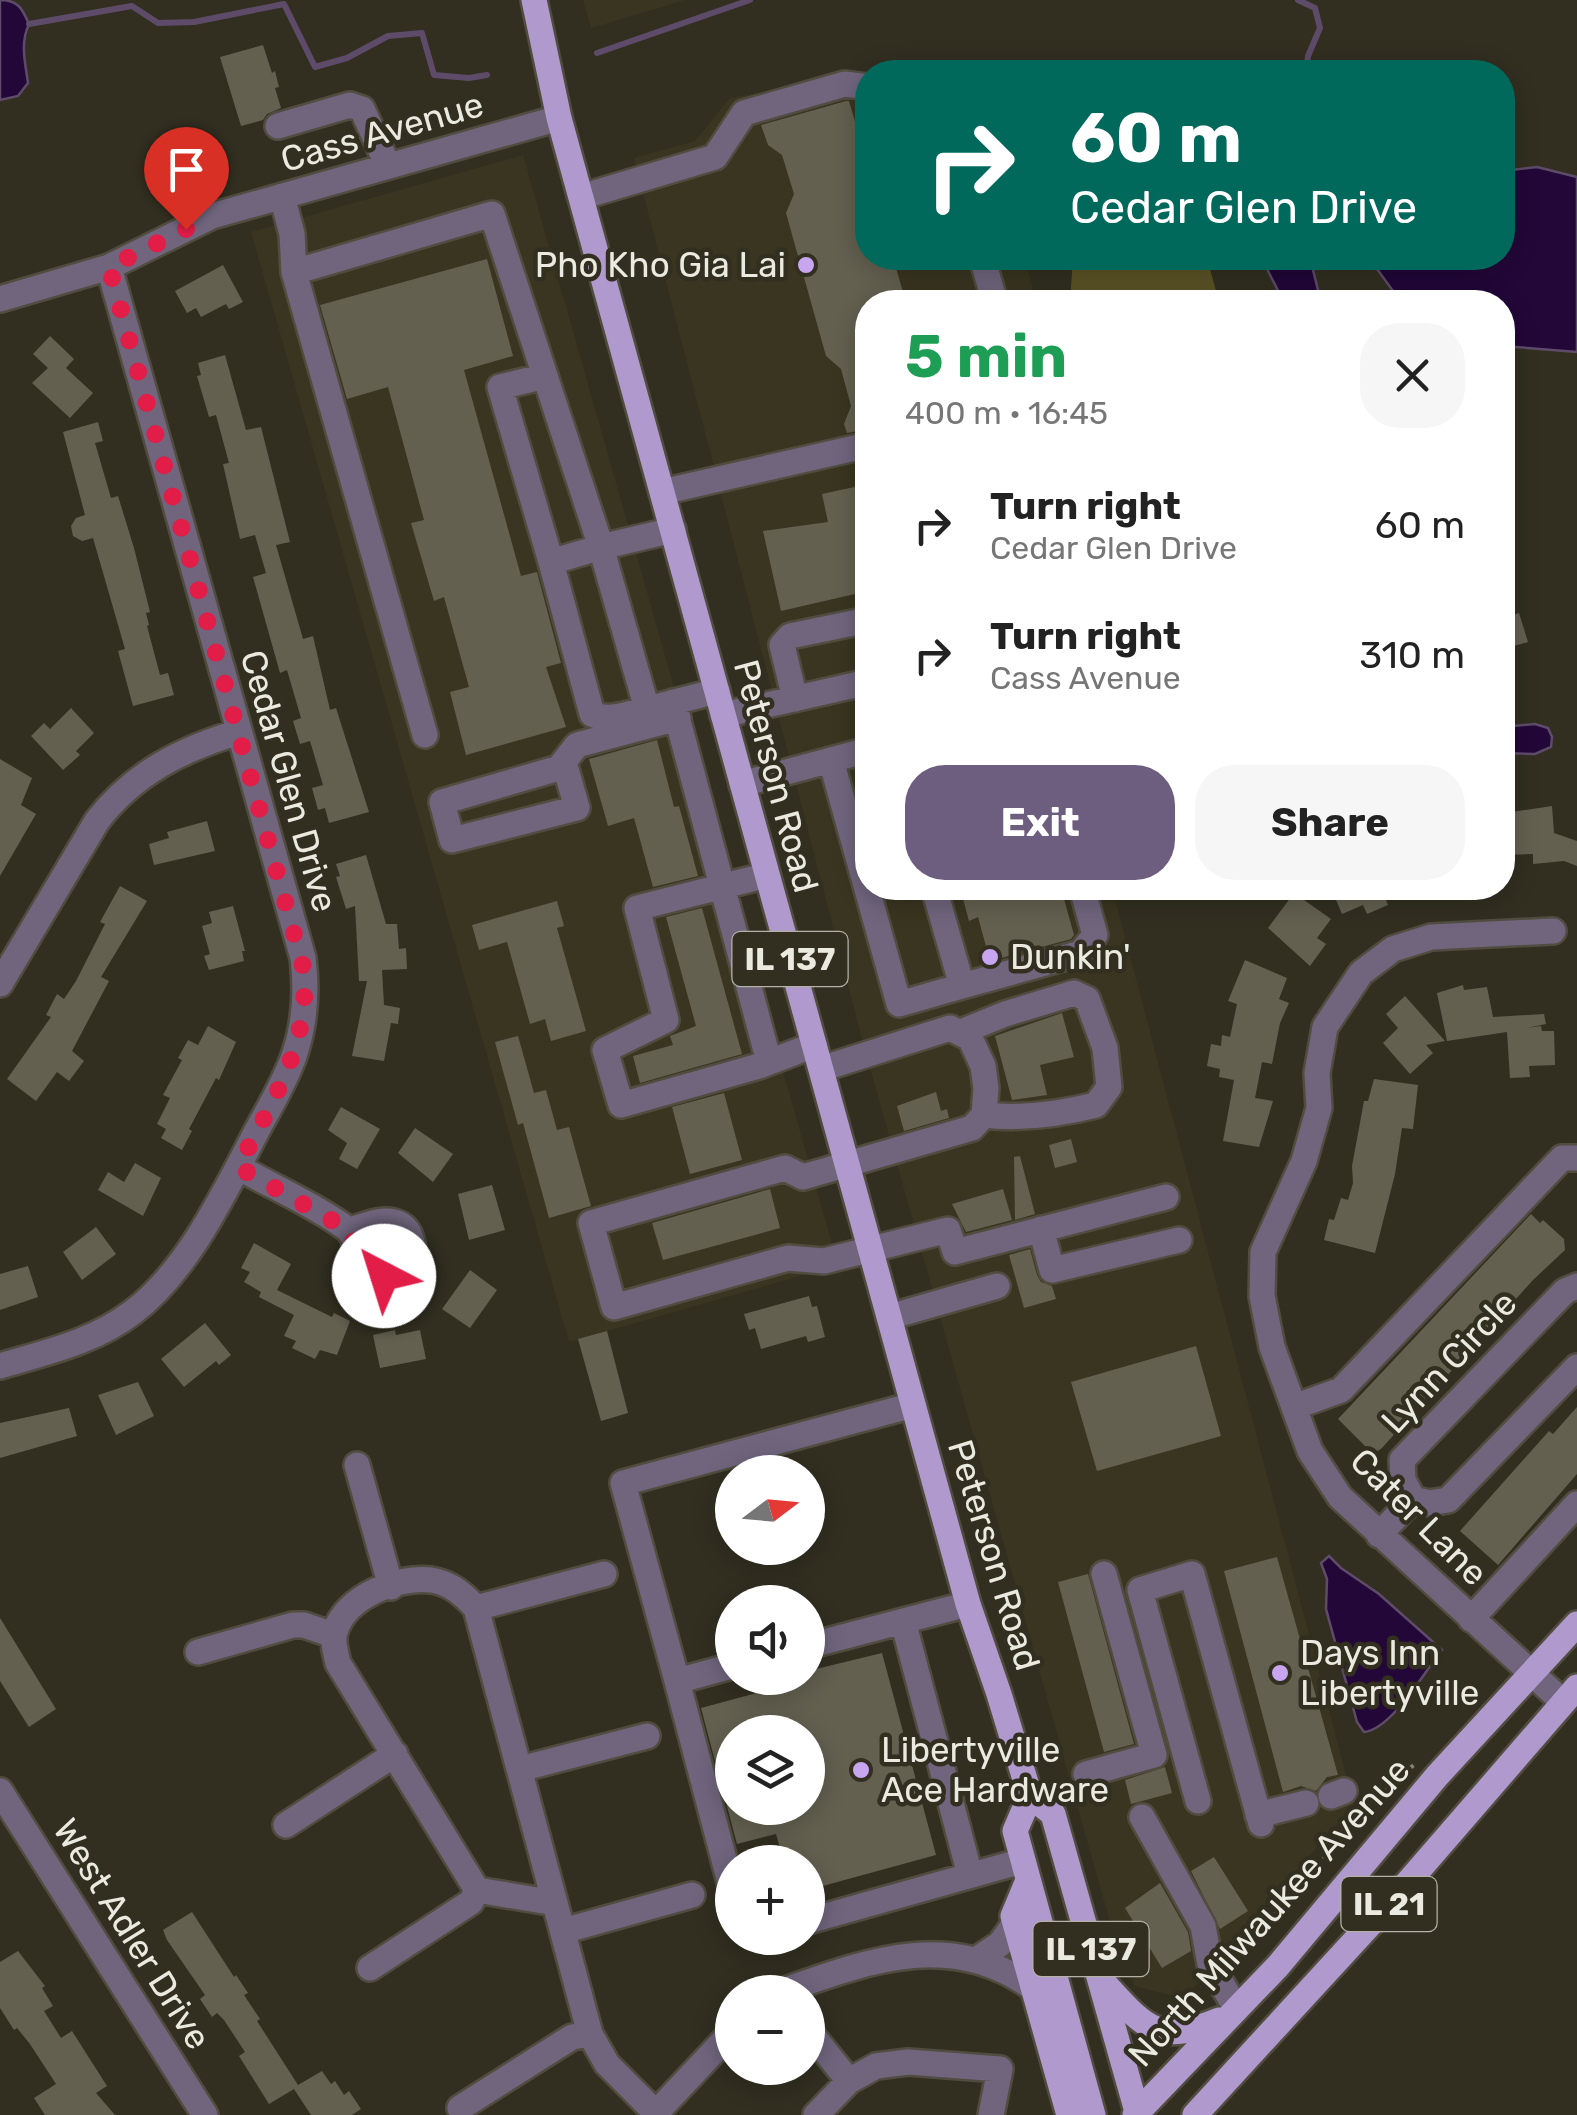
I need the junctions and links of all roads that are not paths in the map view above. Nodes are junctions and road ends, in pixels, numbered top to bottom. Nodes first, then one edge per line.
1 (519, 0) edge
2 (534, 0) edge
3 (855, 85) edge
4 (560, 118) junction
5 (278, 126) dead end
6 (388, 166) junction
7 (282, 196) junction
8 (581, 197) junction
9 (109, 267) junction
10 (294, 272) junction
11 (0, 299) edge
12 (545, 376) junction
13 (855, 448) edge
14 (662, 492) junction
15 (673, 530) junction
16 (601, 547) junction
17 (551, 562) junction
18 (855, 623) edge
19 (855, 685) edge
20 (795, 699) junction
21 (720, 703) junction
22 (647, 709) junction
23 (676, 710) junction
24 (239, 732) junction
25 (425, 736) dead end
26 (855, 754) edge
27 (832, 760) junction
28 (564, 762) junction
29 (742, 784) junction
30 (855, 844) edge
31 (767, 874) junction
32 (723, 885) junction
33 (870, 900) edge
34 (937, 900) edge
35 (1085, 900) edge
36 (1554, 931) dead end
37 (0, 984) edge
38 (962, 986) junction
39 (961, 1032) junction
40 (817, 1057) junction
41 (770, 1062) junction
42 (984, 1115) junction
43 (1577, 1158) edge
44 (847, 1164) junction
45 (238, 1167) junction
46 (1166, 1197) dead end
47 (1041, 1228) junction
48 (349, 1230) dead end
49 (1178, 1240) dead end
50 (870, 1250) junction
51 (997, 1286) dead end
52 (1577, 1286) edge
53 (888, 1317) junction
54 (0, 1366) edge
55 (1577, 1367) edge
56 (913, 1405) junction
57 (1294, 1407) junction
58 (356, 1464) dead end
59 (1413, 1499) junction
60 (1577, 1504) edge
61 (1380, 1534) junction
62 (604, 1574) dead end
63 (1104, 1574) dead end
64 (390, 1587) junction
65 (968, 1604) junction
66 (476, 1608) junction
67 (1471, 1619) junction
68 (903, 1621) junction
69 (1577, 1624) edge
70 (333, 1635) junction
71 (825, 1642) edge
72 (198, 1652) dead end
73 (715, 1671) edge
74 (1530, 1674) junction
75 (677, 1681) junction
76 (1570, 1694) edge
77 (647, 1736) dead end
78 (395, 1754) junction
79 (520, 1769) junction
80 (1086, 1774) dead end
81 (0, 1790) edge
82 (1030, 1796) junction
83 (1198, 1801) dead end
84 (1306, 1804) dead end
85 (1142, 1817) dead end
86 (286, 1826) dead end
87 (720, 1845) edge
88 (1025, 1870) junction
89 (970, 1875) junction
90 (477, 1890) junction
91 (692, 1895) dead end
92 (555, 1903) junction
93 (825, 1916) edge
94 (1015, 1923) junction
95 (563, 1931) junction
96 (976, 1960) junction
97 (370, 1968) dead end
98 (825, 1976) edge
99 (1099, 1978) junction
100 (1034, 1990) junction
101 (1232, 2012) junction
102 (590, 2034) junction
103 (715, 2050) edge
104 (825, 2052) edge
105 (1246, 2060) junction
106 (848, 2081) junction
107 (460, 2108) dead end
108 (656, 2114) edge
109 (1137, 2114) edge
110 (205, 2115) edge
111 (816, 2115) edge
112 (991, 2115) edge
113 (1069, 2115) edge
114 (1093, 2115) edge
115 (1194, 2115) edge
116 (1218, 2115) edge

1 - 4 main road, Peterson Road / IL 137
2 - 4 main road, Peterson Road / IL 137
3 - 8 street
4 - 6 street, Cass Avenue
4 - 8 main road, Peterson Road / IL 137
5 - 6 street
6 - 7 street, Cass Avenue
7 - 9 street, Cass Avenue
7 - 10 street
8 - 14 main road, Peterson Road / IL 137
9 - 11 street, Cass Avenue
9 - 24 street, Cedar Glen Drive
10 - 12 street
10 - 25 street
12 - 16 street
12 - 17 street
13 - 14 street
14 - 15 main road, Peterson Road / IL 137
15 - 16 street
15 - 21 main road, Peterson Road / IL 137
16 - 17 street
16 - 22 street
17 - 22 street
18 - 20 street
19 - 20 street
20 - 21 street
21 - 23 street
21 - 29 main road, Peterson Road / IL 137
22 - 23 street
23 - 28 street
23 - 32 street
24 - 37 street
24 - 45 street, Cedar Glen Drive
26 - 27 street
27 - 29 street
27 - 30 street
28 - 28 street
29 - 31 main road, Peterson Road / IL 137
31 - 32 street
31 - 40 main road, Peterson Road / IL 137
32 - 41 street
32 - 41 street
33 - 38 street
34 - 38 street
35 - 38 street
36 - 57 street, Cater Lane
39 - 40 street
39 - 42 street
39 - 42 street
40 - 41 street
40 - 44 main road, Peterson Road / IL 137
42 - 44 street
43 - 57 street
44 - 50 main road, Peterson Road / IL 137
44 - 50 street
45 - 48 street
45 - 54 street, Cedar Glen Drive
46 - 47 street
47 - 49 street
47 - 50 street
50 - 53 main road, Peterson Road / IL 137
51 - 53 street
52 - 59 street, Lynn Circle
53 - 56 main road, Peterson Road / IL 137
55 - 59 street
56 - 65 main road, Peterson Road / IL 137
56 - 75 street
57 - 61 street, Cater Lane
58 - 64 street
59 - 61 street
60 - 67 street
61 - 67 street, Cater Lane
62 - 66 street
63 - 80 street
64 - 66 street
64 - 70 street
65 - 68 street
65 - 82 main road, Peterson Road / IL 137
66 - 79 street
67 - 74 street, Cater Lane
68 - 71 street
68 - 89 street
69 - 74 main road, North Milwaukee Avenue / IL 21
70 - 72 street
70 - 78 street
73 - 75 street
74 - 76 street, Cater Lane
74 - 101 main road, North Milwaukee Avenue / IL 21
75 - 87 street
76 - 105 main road, IL 21
77 - 79 street
78 - 86 street
78 - 90 street
79 - 92 street
81 - 110 street, West Adler Drive
82 - 88 main road, IL 137
82 - 99 main road, Peterson Road / IL 137
83 - 84 street
85 - 101 street
88 - 89 street
88 - 94 main road
88 - 114 main road, IL 137
89 - 93 street
90 - 92 street
90 - 97 street
91 - 95 street
92 - 95 street
94 - 96 street
94 - 100 main road
95 - 102 street
96 - 98 street
96 - 100 street
99 - 101 main road
99 - 109 main road, Peterson Road / IL 137
100 - 113 main road
101 - 109 main road, North Milwaukee Avenue / IL 21
102 - 107 street
102 - 108 street
103 - 108 street
104 - 106 street
105 - 115 main road, IL 21
105 - 116 main road
106 - 111 street
106 - 112 street

